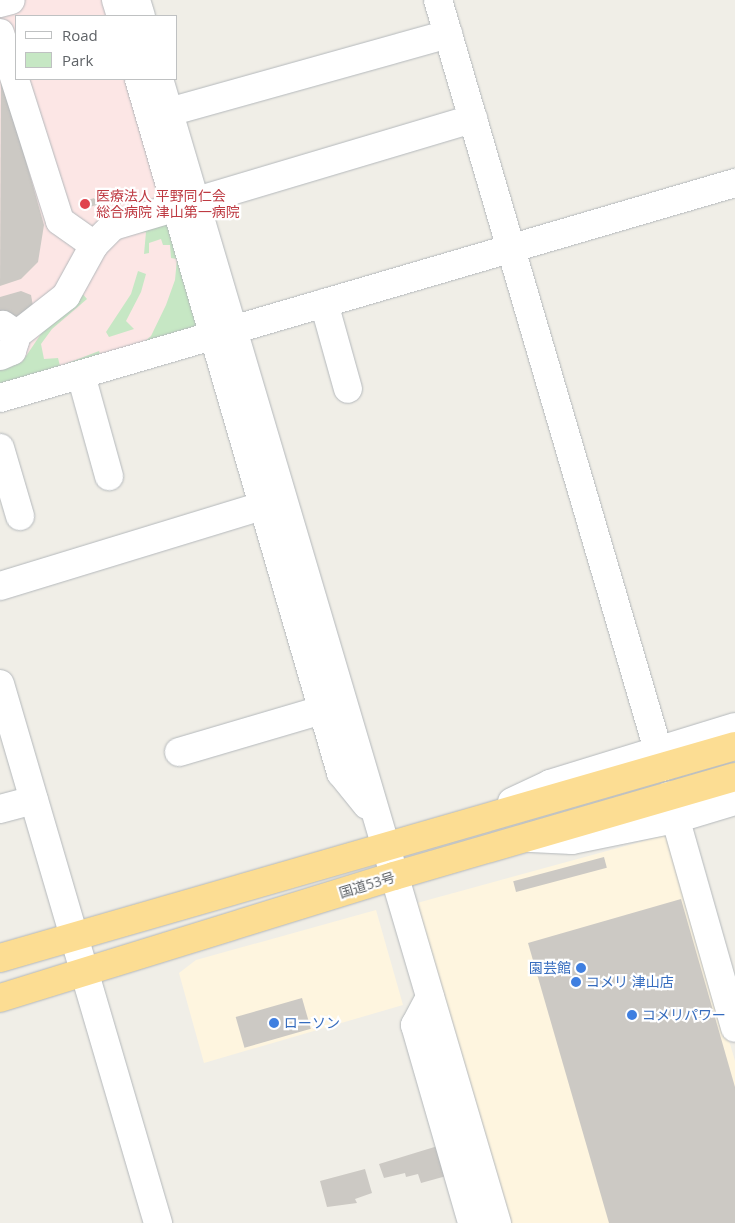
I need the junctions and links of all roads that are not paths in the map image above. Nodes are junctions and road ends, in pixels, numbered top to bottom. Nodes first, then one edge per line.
1 (11, 0) edge
2 (116, 0) edge
3 (136, 0) edge
4 (438, 0) edge
5 (0, 3) edge
6 (121, 15) edge
7 (141, 15) edge
8 (0, 33) edge
9 (448, 34) junction
10 (139, 80) edge
11 (159, 80) edge
12 (169, 112) junction
13 (472, 118) junction
14 (735, 183) edge
15 (185, 202) junction
16 (94, 245) junction
17 (510, 248) junction
18 (324, 303) junction
19 (225, 333) junction
20 (5, 339) edge
21 (81, 375) junction
22 (348, 389) dead end
23 (0, 398) edge
24 (0, 448) edge
25 (108, 476) dead end
26 (262, 506) junction
27 (20, 516) dead end
28 (0, 586) edge
29 (0, 684) edge
30 (322, 710) junction
31 (5, 722) edge
32 (735, 727) edge
33 (735, 746) edge
34 (179, 752) dead end
35 (661, 758) junction
36 (735, 764) edge
37 (735, 777) edge
38 (34, 800) junction
39 (735, 802) edge
40 (672, 808) junction
41 (0, 810) edge
42 (375, 814) junction
43 (463, 824) junction
44 (384, 847) junction
45 (394, 876) junction
46 (74, 937) junction
47 (0, 958) edge
48 (84, 972) junction
49 (430, 997) junction
50 (0, 998) edge
51 (735, 1028) edge
52 (158, 1223) edge
53 (472, 1223) edge
54 (497, 1223) edge

1 - 5 street
2 - 6 street
3 - 7 street
4 - 9 street
8 - 16 street
9 - 12 street
9 - 13 street
10 - 15 street
11 - 12 street
12 - 15 street
13 - 15 street
13 - 17 street
14 - 17 street
15 - 16 street
15 - 19 street
16 - 20 street
17 - 18 street
17 - 35 street
18 - 19 street
18 - 22 street
19 - 21 street
19 - 26 street
19 - 42 street
21 - 23 street
21 - 25 street
24 - 27 street
26 - 28 street
26 - 30 street
29 - 31 street
30 - 34 street
30 - 42 street
31 - 38 street
32 - 35 street
33 - 35 highway
35 - 36 highway
35 - 43 highway
37 - 40 highway, 国道53号
38 - 41 street
38 - 46 street
39 - 40 street
40 - 43 highway
40 - 45 highway, 国道53号
40 - 51 street
42 - 44 street
43 - 44 highway
44 - 45 street
44 - 46 highway
45 - 48 highway, 国道53号
45 - 49 street
46 - 47 highway
46 - 48 street
48 - 50 highway, 国道53号
48 - 52 street
49 - 53 street
49 - 54 street

